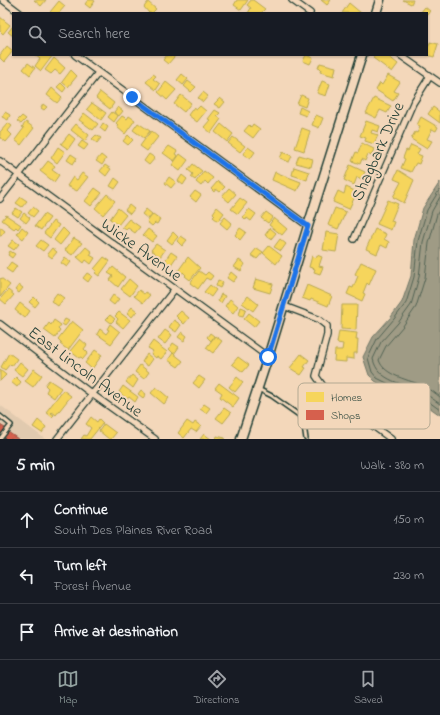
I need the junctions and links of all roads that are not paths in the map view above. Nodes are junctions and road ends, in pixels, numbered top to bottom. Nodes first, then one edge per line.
1 (3, 0) edge
2 (292, 0) edge
3 (380, 0) edge
4 (19, 12) edge
5 (309, 12) edge
6 (376, 12) edge
7 (76, 56) edge
8 (362, 56) edge
9 (401, 56) edge
10 (98, 73) junction
11 (430, 76) junction
12 (440, 83) edge
13 (0, 161) edge
14 (18, 175) junction
15 (0, 199) edge
16 (308, 226) junction
17 (354, 239) dead end
18 (174, 290) junction
19 (284, 306) junction
20 (0, 324) edge
21 (268, 357) junction
22 (321, 383) edge
23 (258, 389) junction
24 (92, 394) junction
25 (298, 414) edge
26 (0, 416) edge
27 (305, 429) edge
28 (377, 429) edge
29 (0, 439) edge
30 (58, 439) edge
31 (155, 439) edge
32 (241, 439) edge
33 (306, 439) edge
34 (391, 439) edge

1 - 4 street
2 - 5 street
3 - 6 main road
7 - 10 street
8 - 16 main road
9 - 11 street
10 - 14 street
10 - 16 street
11 - 12 street
11 - 17 street, Shagbark Drive
13 - 14 street, Wicke Avenue
14 - 15 street
14 - 18 street, Wicke Avenue
16 - 19 main road
18 - 21 street, Wicke Avenue
18 - 24 street
19 - 21 main road
19 - 22 street
20 - 24 street, East Lincoln Avenue
21 - 23 main road
23 - 25 lane
23 - 32 main road
24 - 30 street
24 - 31 street, East Lincoln Avenue
26 - 29 lane
27 - 33 lane
28 - 34 street

